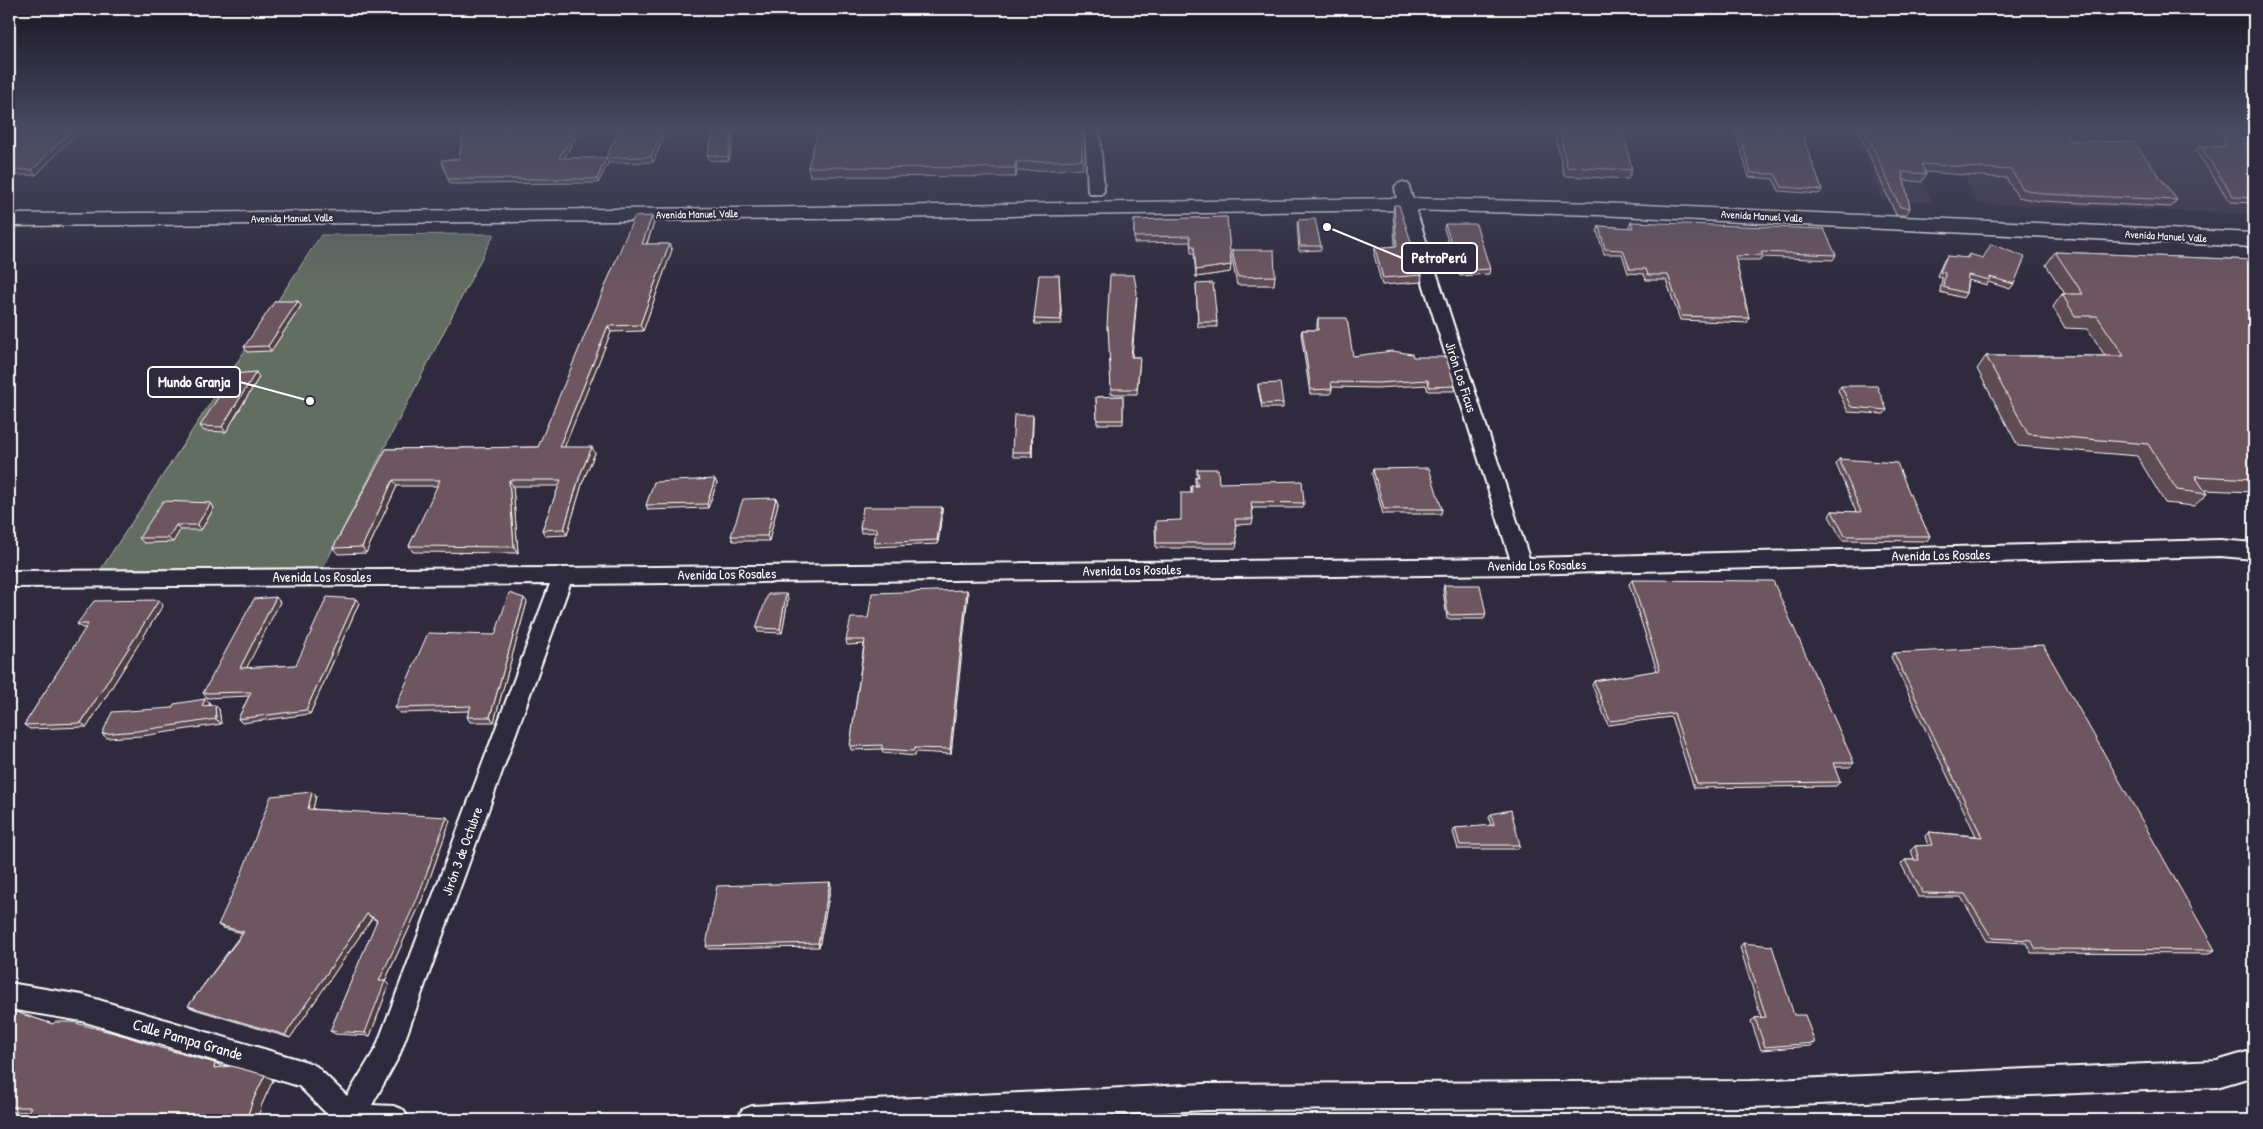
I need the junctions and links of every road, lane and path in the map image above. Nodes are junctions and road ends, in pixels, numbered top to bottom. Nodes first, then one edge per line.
1 (1095, 181) edge
2 (1096, 191) junction
3 (1404, 195) junction
4 (9, 202) edge
5 (9, 220) edge
6 (2254, 222) edge
7 (2254, 240) edge
8 (2254, 551) edge
9 (1522, 566) junction
10 (563, 576) junction
11 (9, 579) edge
12 (9, 996) edge
13 (2254, 1063) edge
14 (349, 1119) edge
15 (394, 1120) edge
16 (752, 1120) edge

1 - 2 street
2 - 3 main road, Avenida Manuel Valle
2 - 4 main road, Avenida Manuel Valle
3 - 5 main road, Avenida Manuel Valle
3 - 6 main road, Avenida Manuel Valle
3 - 7 main road, Avenida Manuel Valle
3 - 9 street, Jirón Los Ficus
8 - 9 street, Avenida Los Rosales
9 - 10 street, Avenida Los Rosales
10 - 11 street, Avenida Los Rosales
10 - 14 street, Jirón 3 de Octubre
12 - 14 street, Calle Pampa Grande
13 - 16 street
14 - 15 street

